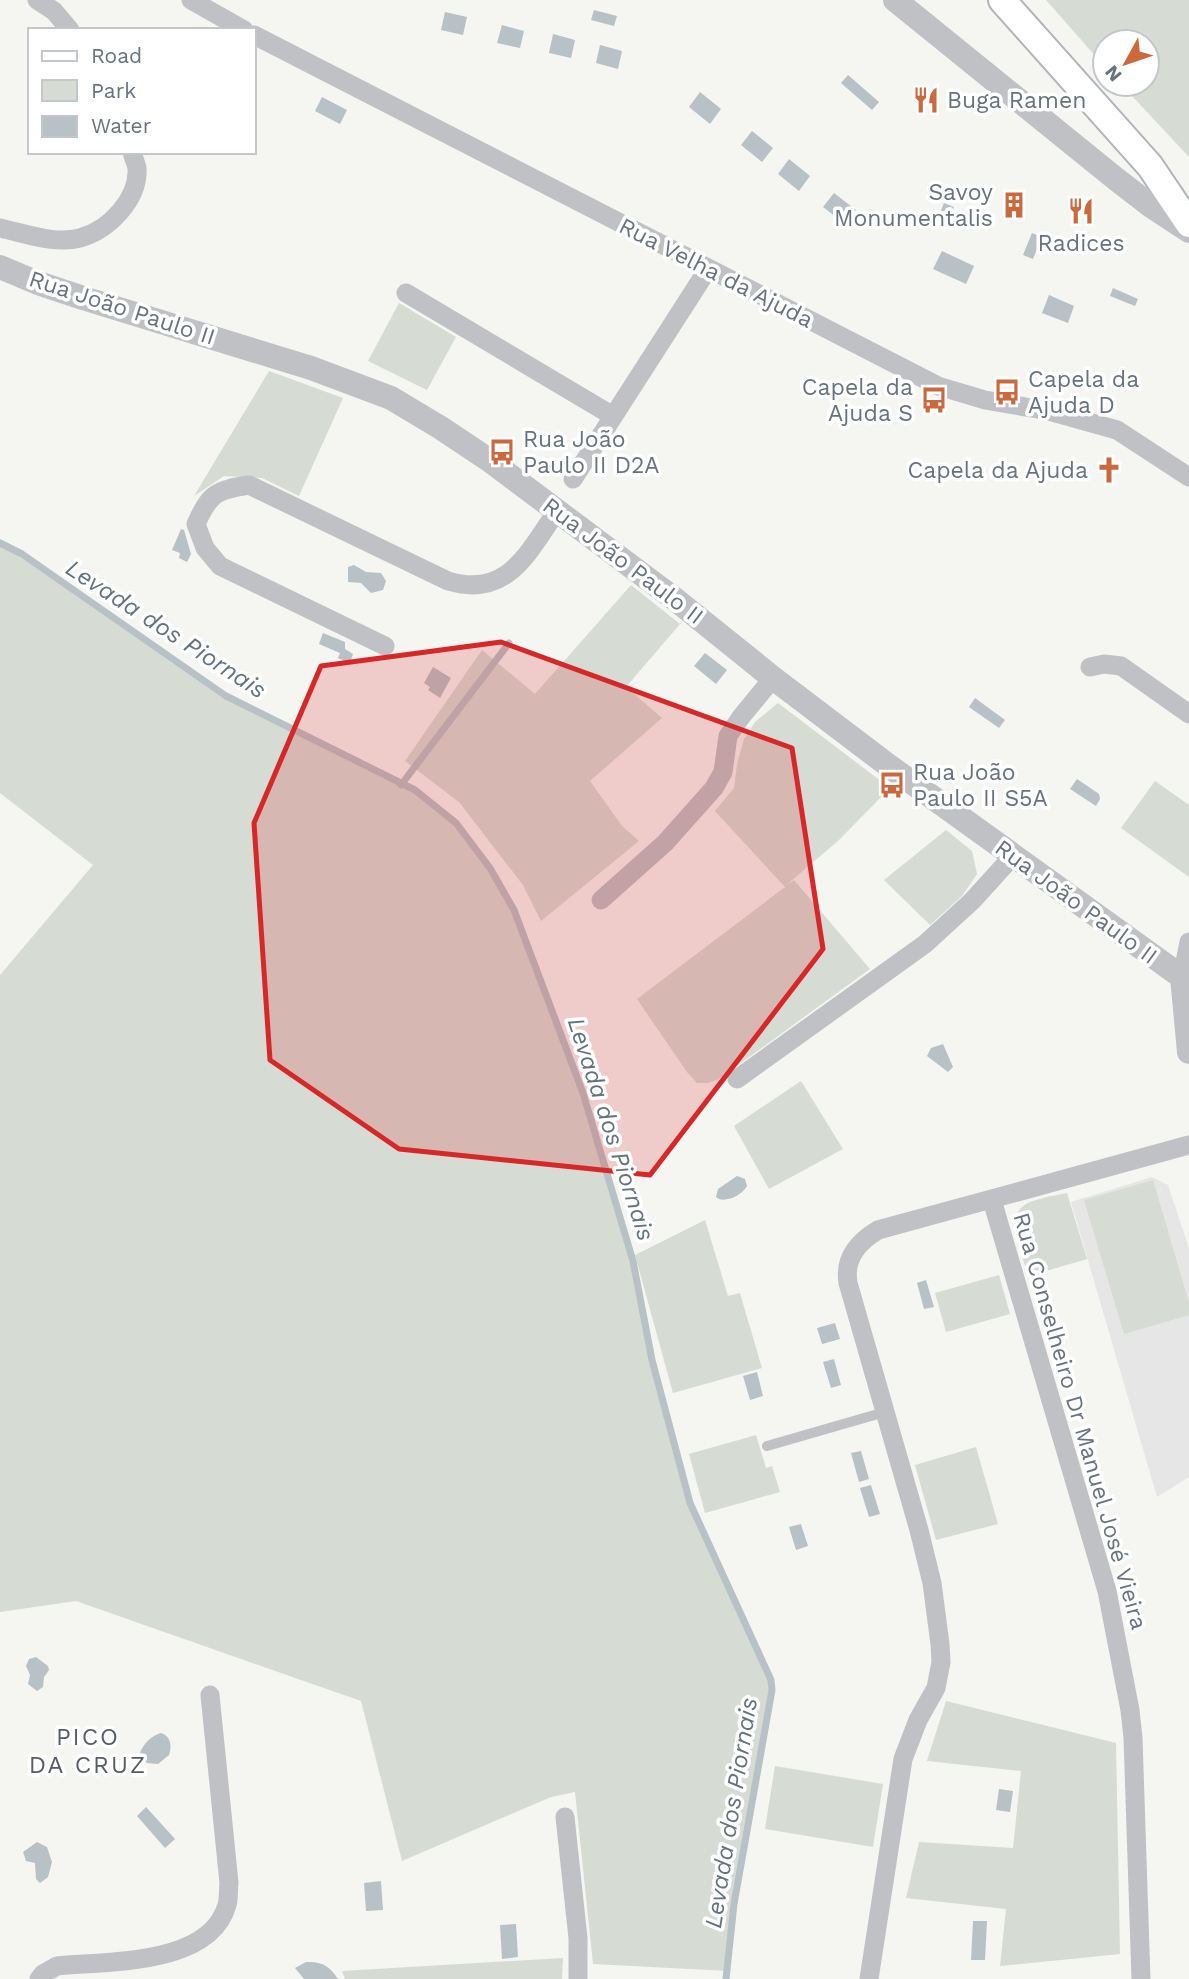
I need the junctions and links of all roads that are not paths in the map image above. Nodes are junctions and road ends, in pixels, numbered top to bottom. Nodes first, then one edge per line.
1 (37, 0) edge
2 (191, 0) edge
3 (895, 0) edge
4 (1002, 0) edge
5 (68, 28) edge
6 (240, 28) edge
7 (256, 36) edge
8 (132, 154) edge
9 (1189, 225) edge
10 (0, 228) edge
11 (1189, 232) edge
12 (0, 267) edge
13 (708, 269) junction
14 (406, 293) dead end
15 (613, 416) junction
16 (1189, 477) edge
17 (573, 479) dead end
18 (557, 510) junction
19 (385, 646) dead end
20 (1090, 667) dead end
21 (773, 678) junction
22 (1189, 714) edge
23 (1013, 856) junction
24 (601, 900) dead end
25 (1189, 942) edge
26 (1181, 977) junction
27 (1189, 1052) edge
28 (737, 1079) dead end
29 (1189, 1145) edge
30 (992, 1200) junction
31 (885, 1412) junction
32 (767, 1446) dead end
33 (210, 1695) dead end
34 (565, 1817) dead end
35 (39, 1979) edge
36 (578, 1979) edge
37 (869, 1979) edge
38 (1141, 1979) edge

1 - 5 street
2 - 6 street
3 - 11 street
4 - 9 main road
7 - 13 street, Rua Velha da Ajuda
8 - 10 street
12 - 18 street, Rua João Paulo II
13 - 15 street
13 - 16 street, Rua Velha da Ajuda
14 - 15 street
15 - 17 street
18 - 19 street
18 - 21 street, Rua João Paulo II
20 - 22 street
21 - 23 street, Rua João Paulo II
21 - 24 street
23 - 26 street, Rua João Paulo II
23 - 28 street
25 - 26 street
26 - 27 street
29 - 30 street
30 - 31 street
30 - 38 street, Rua Conselheiro Dr Manuel José Vieira
31 - 32 lane
31 - 37 street
33 - 35 street
34 - 36 street

